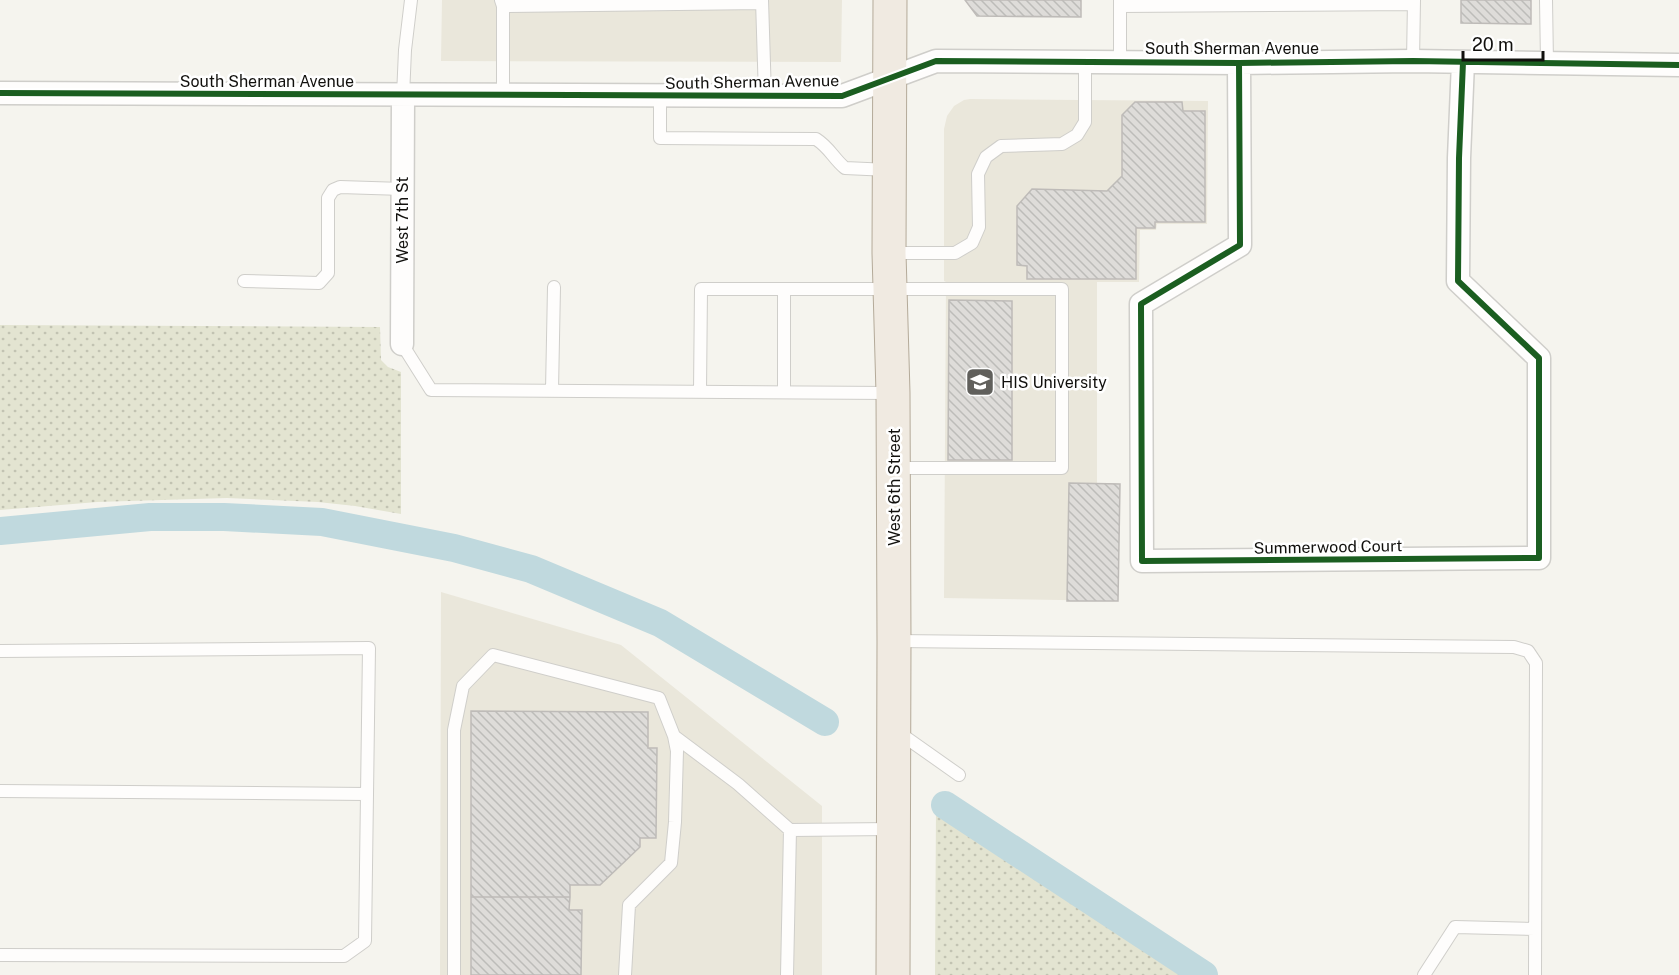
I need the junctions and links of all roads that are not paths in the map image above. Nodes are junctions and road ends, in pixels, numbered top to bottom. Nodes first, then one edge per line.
1 (411, 0) edge
2 (890, 0) edge
3 (1546, 0) edge
4 (762, 2) edge
5 (1414, 2) edge
6 (502, 3) edge
7 (1120, 3) edge
8 (1085, 62) junction
9 (1120, 62) junction
10 (1413, 62) junction
11 (1463, 62) junction
12 (1547, 62) junction
13 (1239, 63) junction
14 (1679, 65) edge
15 (890, 78) junction
16 (0, 93) edge
17 (403, 96) junction
18 (503, 96) junction
19 (660, 96) junction
20 (765, 96) junction
21 (889, 170) junction
22 (403, 189) junction
23 (889, 253) junction
24 (244, 281) dead end
25 (554, 286) dead end
26 (784, 290) junction
27 (891, 290) junction
28 (402, 344) joint
29 (552, 390) junction
30 (700, 391) junction
31 (784, 392) junction
32 (893, 393) junction
33 (894, 468) junction
34 (894, 641) junction
35 (0, 651) edge
36 (895, 730) junction
37 (674, 736) junction
38 (959, 775) dead end
39 (0, 791) edge
40 (367, 794) junction
41 (893, 829) junction
42 (790, 830) junction
43 (1535, 929) junction
44 (0, 956) edge
45 (454, 975) edge
46 (625, 975) edge
47 (787, 975) edge
48 (892, 975) edge
49 (1424, 975) edge
50 (1535, 975) edge

1 - 17 lane
2 - 15 main road, West 6th Street
3 - 12 lane
4 - 6 lane
4 - 20 lane
5 - 7 lane
5 - 10 lane
6 - 18 lane
7 - 9 lane
8 - 9 street, South Sherman Avenue
8 - 15 street, South Sherman Avenue
8 - 23 lane
9 - 13 street, South Sherman Avenue
10 - 11 street, South Sherman Avenue
10 - 13 street, South Sherman Avenue
11 - 12 street, South Sherman Avenue
11 - 13 street, Summerwood Court
12 - 14 street, South Sherman Avenue
15 - 20 street, South Sherman Avenue
15 - 21 main road, West 6th Street
16 - 17 street, South Sherman Avenue
17 - 18 street, South Sherman Avenue
17 - 22 street, West 7th St
18 - 19 street, South Sherman Avenue
19 - 20 street, South Sherman Avenue
19 - 21 lane
21 - 23 main road, West 6th Street
22 - 24 lane
22 - 28 street, West 7th St
23 - 27 main road, West 6th Street
25 - 29 lane
26 - 27 lane
26 - 30 lane
26 - 31 lane
27 - 32 main road, West 6th Street
27 - 33 lane
28 - 29 lane
29 - 30 lane
30 - 31 lane
31 - 32 lane
32 - 33 main road, West 6th Street
33 - 34 main road, West 6th Street
34 - 36 main road, West 6th Street
34 - 43 lane
35 - 40 lane
36 - 38 lane
36 - 41 main road, West 6th Street
37 - 42 lane
37 - 45 lane
37 - 46 lane
39 - 40 lane
40 - 44 lane
41 - 42 lane
41 - 48 main road, West 6th Street
42 - 47 lane
43 - 49 lane
43 - 50 lane

